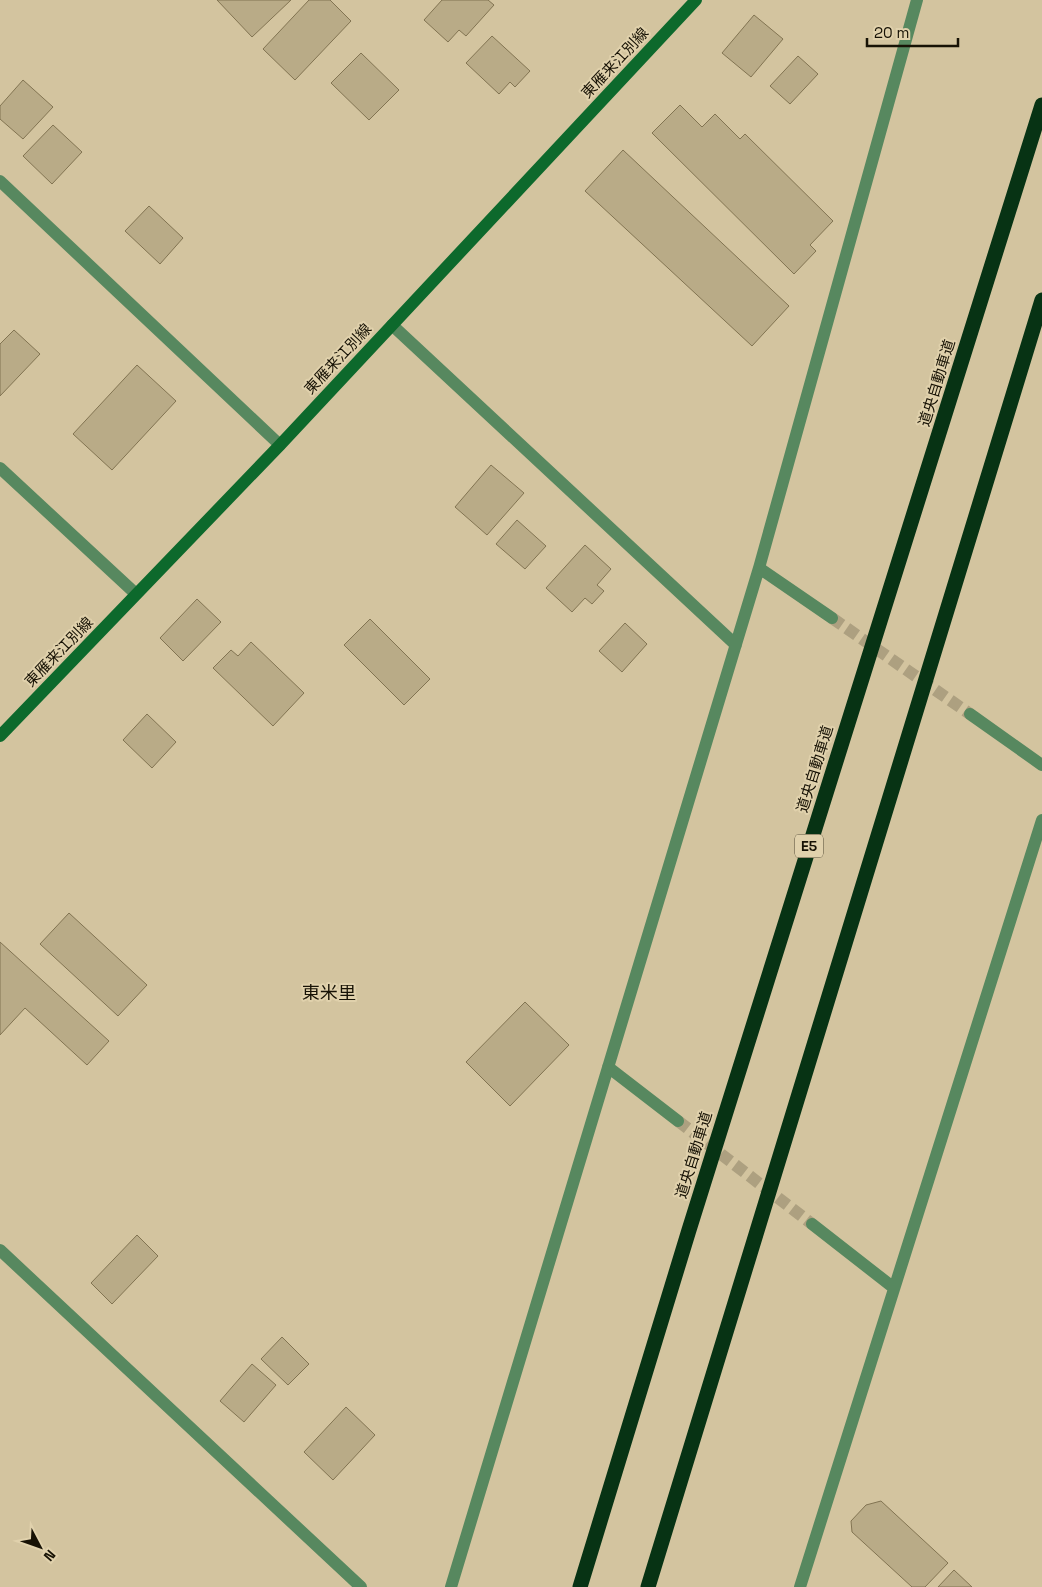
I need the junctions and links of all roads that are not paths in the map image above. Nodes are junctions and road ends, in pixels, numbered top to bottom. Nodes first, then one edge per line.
1 (696, 0) edge
2 (917, 0) edge
3 (1042, 106) edge
4 (0, 181) edge
5 (1042, 300) edge
6 (392, 325) junction
7 (280, 445) junction
8 (0, 468) edge
9 (759, 568) junction
10 (136, 594) junction
11 (832, 618) tunnel mouth
12 (736, 645) junction
13 (970, 714) tunnel mouth
14 (0, 736) edge
15 (1042, 765) edge
16 (1042, 820) edge
17 (608, 1067) junction
18 (678, 1121) tunnel mouth
19 (812, 1224) tunnel mouth
20 (0, 1250) edge
21 (894, 1288) junction
22 (361, 1587) edge
23 (451, 1587) edge
24 (580, 1587) edge
25 (648, 1587) edge
26 (800, 1587) edge

1 - 6 main road, 東雁来江別線
2 - 9 street
3 - 24 highway, 道央自動車道 / E5
4 - 7 street
5 - 25 highway
6 - 7 main road, 東雁来江別線
6 - 12 street
7 - 10 main road, 東雁来江別線
8 - 10 street
9 - 11 street
9 - 12 street
10 - 14 main road, 東雁来江別線
12 - 17 street
13 - 15 street
16 - 21 street
17 - 18 street
17 - 23 street
19 - 21 street
20 - 22 street
21 - 26 street

